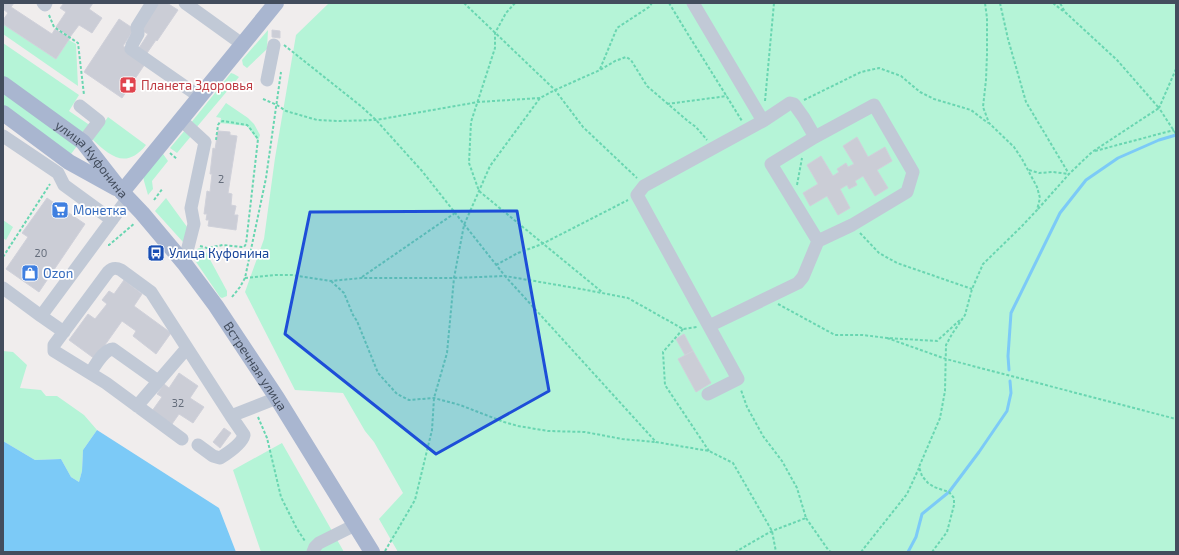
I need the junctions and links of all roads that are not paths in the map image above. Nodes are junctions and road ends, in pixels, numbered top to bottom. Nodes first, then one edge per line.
1 (152, 3) edge
2 (185, 3) edge
3 (276, 3) edge
4 (693, 3) edge
5 (242, 44) junction
6 (281, 48) road end
7 (267, 80) dead end
8 (3, 84) edge
9 (200, 97) junction
10 (82, 101) road end
11 (3, 113) edge
12 (181, 120) junction
13 (763, 121) junction
14 (3, 136) edge
15 (812, 139) junction
16 (83, 142) junction
17 (125, 195) junction
18 (112, 220) junction
19 (818, 241) junction
20 (184, 263) junction
21 (3, 288) edge
22 (41, 316) junction
23 (709, 326) junction
24 (64, 332) junction
25 (188, 348) junction
26 (90, 373) junction
27 (158, 381) junction
28 (708, 394) dead end
29 (277, 398) junction
30 (137, 406) junction
31 (231, 416) junction
32 (182, 439) dead end
33 (198, 445) dead end
34 (355, 525) junction
35 (313, 552) edge
36 (372, 552) edge

1 - 9 street
2 - 5 street
3 - 5 main road
4 - 13 street
5 - 9 main road
6 - 7 street
8 - 16 main road, улица Куфонина
9 - 12 main road
10 - 16 street
11 - 17 main road, улица Куфонина
12 - 17 main road
12 - 20 street
13 - 15 street
13 - 23 street
14 - 18 street
15 - 19 street
15 - 19 street
16 - 17 main road, улица Куфонина
17 - 18 street
17 - 20 main road, Встречная улица
18 - 22 street
19 - 23 street
20 - 29 main road, Встречная улица
21 - 22 street
22 - 24 street
23 - 28 street
24 - 25 street
24 - 26 street
25 - 27 street
25 - 31 street
26 - 27 street
26 - 30 street
27 - 30 street
29 - 31 street
29 - 34 main road, Встречная улица
30 - 32 street
31 - 33 street
34 - 35 street
34 - 36 main road, Встречная улица

